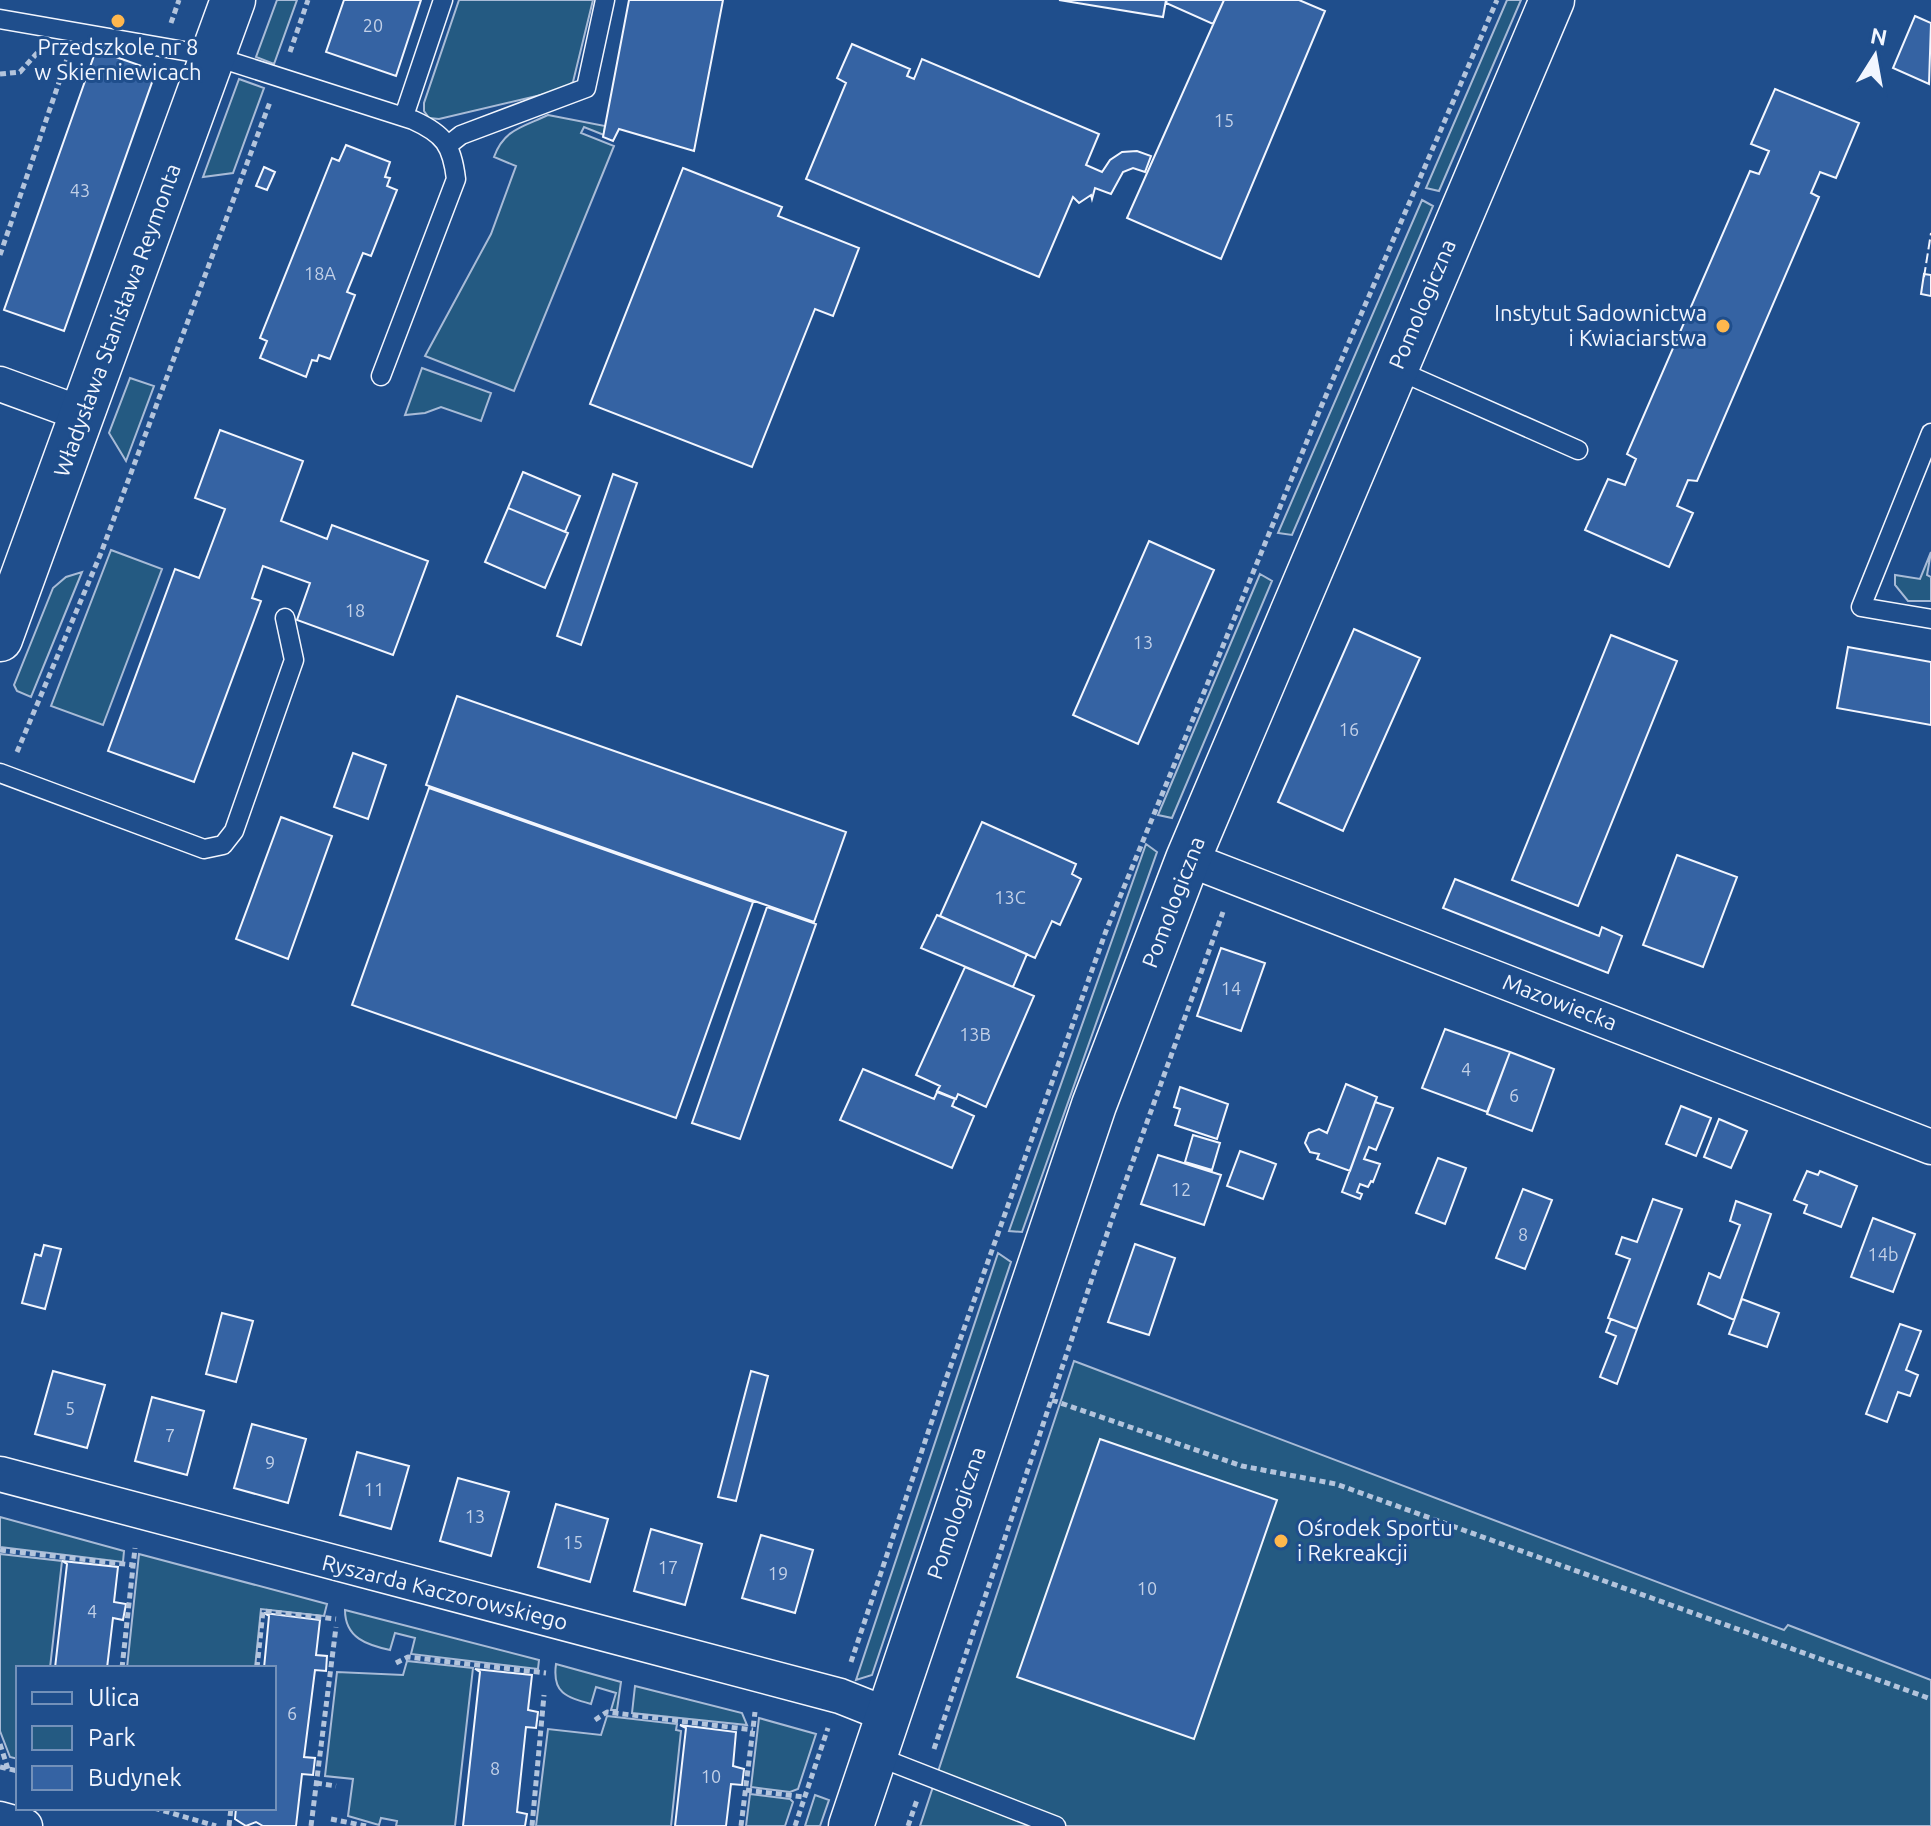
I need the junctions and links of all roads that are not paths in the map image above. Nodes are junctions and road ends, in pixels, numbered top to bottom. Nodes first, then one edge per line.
1 (233, 0) edge
2 (443, 0) edge
3 (605, 0) edge
4 (1552, 0) edge
5 (0, 19) edge
6 (213, 56) junction
7 (404, 116) junction
8 (447, 146) junction
9 (1395, 369) junction
10 (381, 376) dead end
11 (0, 384) edge
12 (82, 414) junction
13 (1931, 433) edge
14 (1578, 450) dead end
15 (285, 618) dead end
16 (1931, 619) edge
17 (0, 639) edge
18 (3, 774) edge
19 (1188, 859) junction
20 (1931, 1147) edge
21 (0, 1474) edge
22 (882, 1736) junction
23 (0, 1819) edge
24 (25, 1826) edge
25 (851, 1826) edge
26 (1056, 1826) edge

1 - 6 street, Władysława Stanisława Reymonta
2 - 7 lane
3 - 8 lane
4 - 9 street, Pomologiczna
5 - 6 lane
6 - 7 lane
6 - 12 street, Władysława Stanisława Reymonta
7 - 8 lane
8 - 10 lane
9 - 14 lane
9 - 19 street, Pomologiczna
11 - 12 street
12 - 17 street, Władysława Stanisława Reymonta
13 - 16 lane
15 - 18 lane
19 - 20 street, Mazowiecka
19 - 22 street, Pomologiczna
21 - 22 street, Ryszarda Kaczorowskiego
22 - 25 street, Pomologiczna
22 - 26 lane
23 - 24 street

